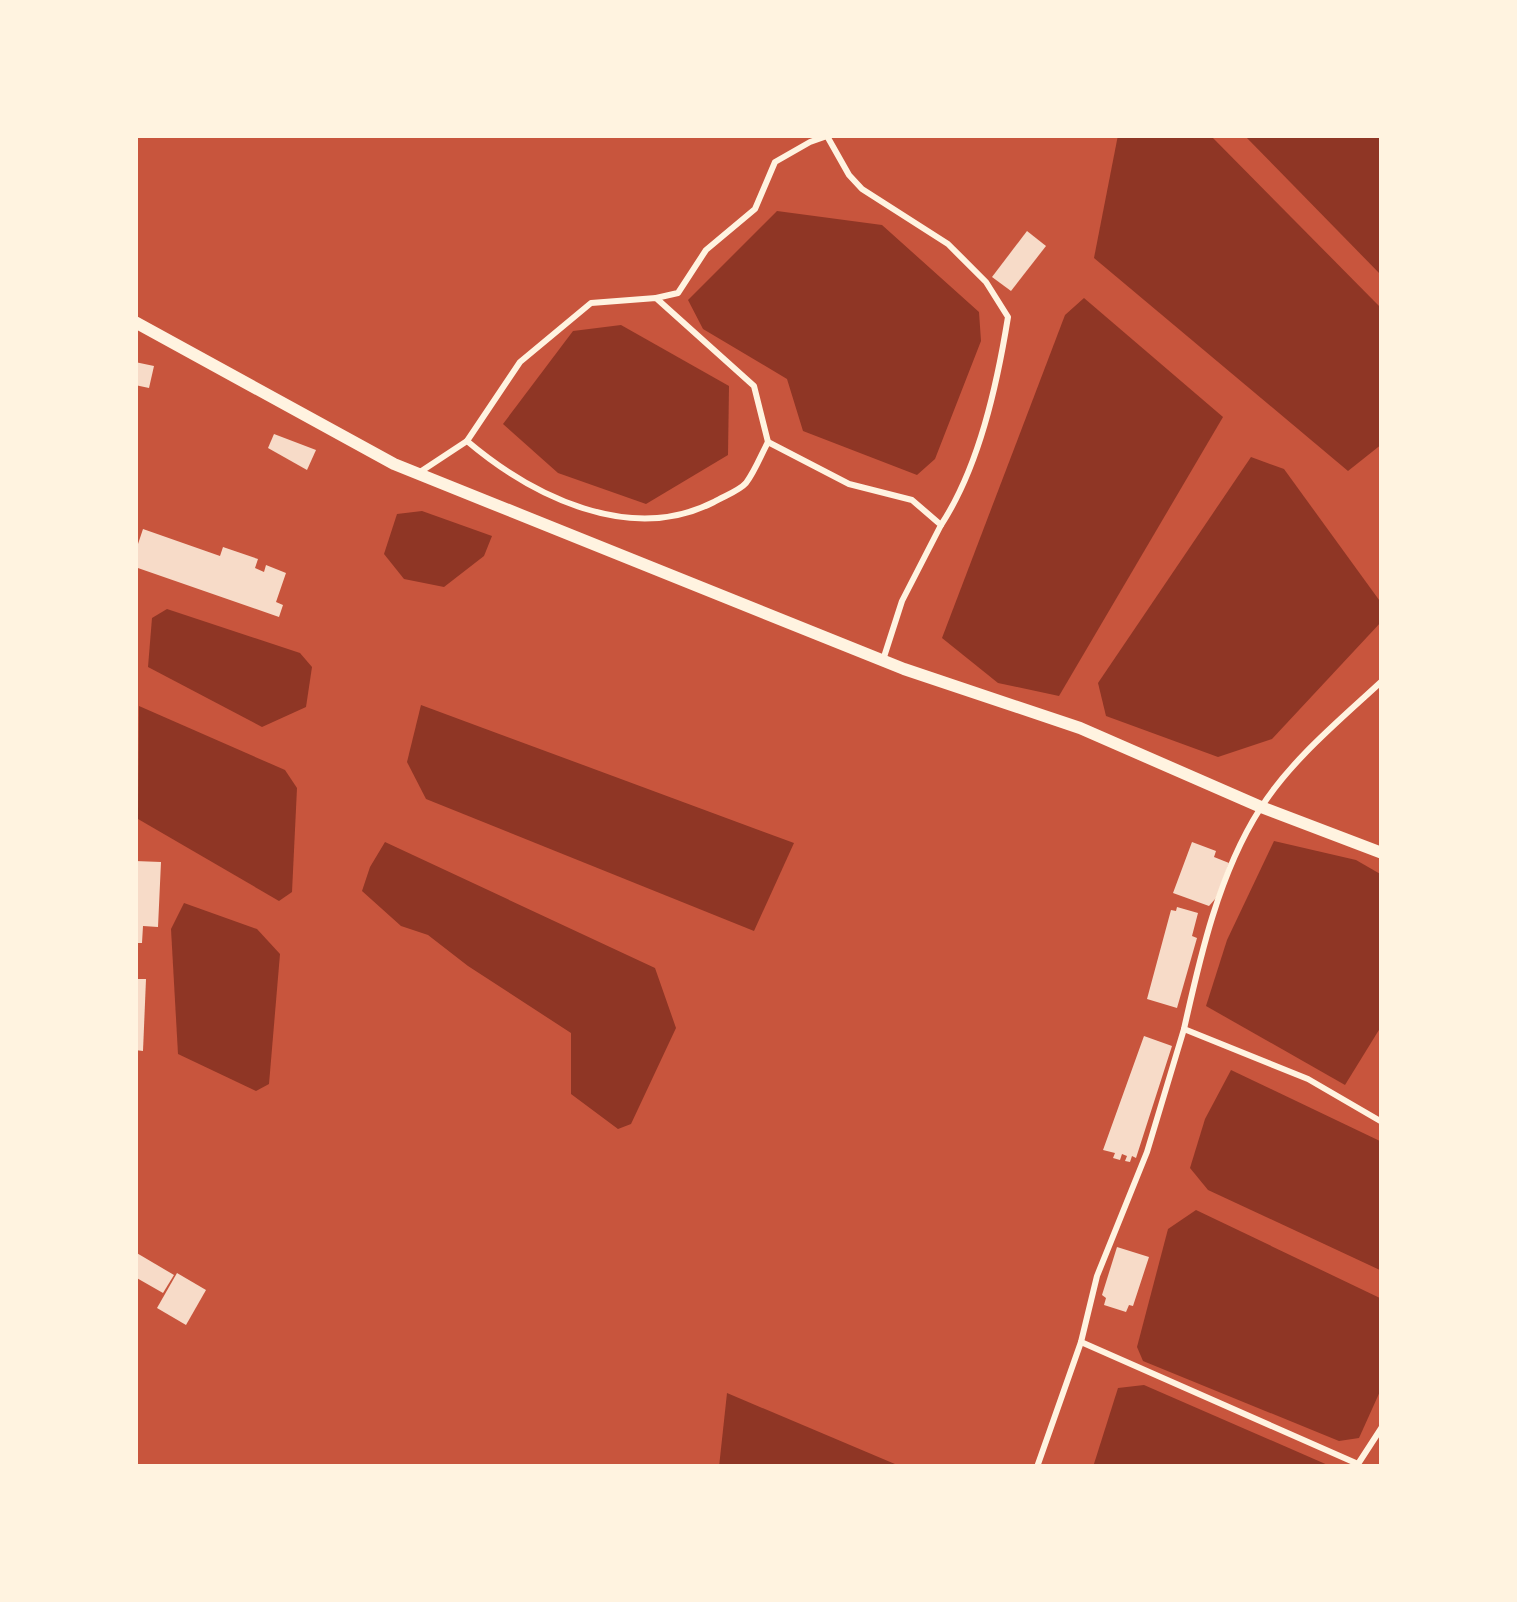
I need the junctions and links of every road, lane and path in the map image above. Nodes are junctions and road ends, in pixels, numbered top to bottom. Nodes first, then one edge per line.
1 (656, 298) junction
2 (135, 322) edge
3 (466, 441) junction
4 (768, 442) junction
5 (417, 474) junction
6 (941, 525) junction
7 (883, 660) junction
8 (1382, 681) edge
9 (1261, 807) junction
10 (1382, 854) edge
11 (1184, 1029) junction
12 (1382, 1121) edge
13 (1081, 1342) junction
14 (1382, 1426) edge
15 (1358, 1465) edge
16 (1037, 1467) edge

1 - 3 lane
1 - 4 lane
1 - 6 lane
2 - 5 street
3 - 4 lane
3 - 5 lane
4 - 6 lane
5 - 7 street
6 - 7 lane
7 - 9 street
8 - 9 lane
9 - 10 street
9 - 11 lane
11 - 12 lane
11 - 13 lane
13 - 15 lane
13 - 16 lane
14 - 15 lane

